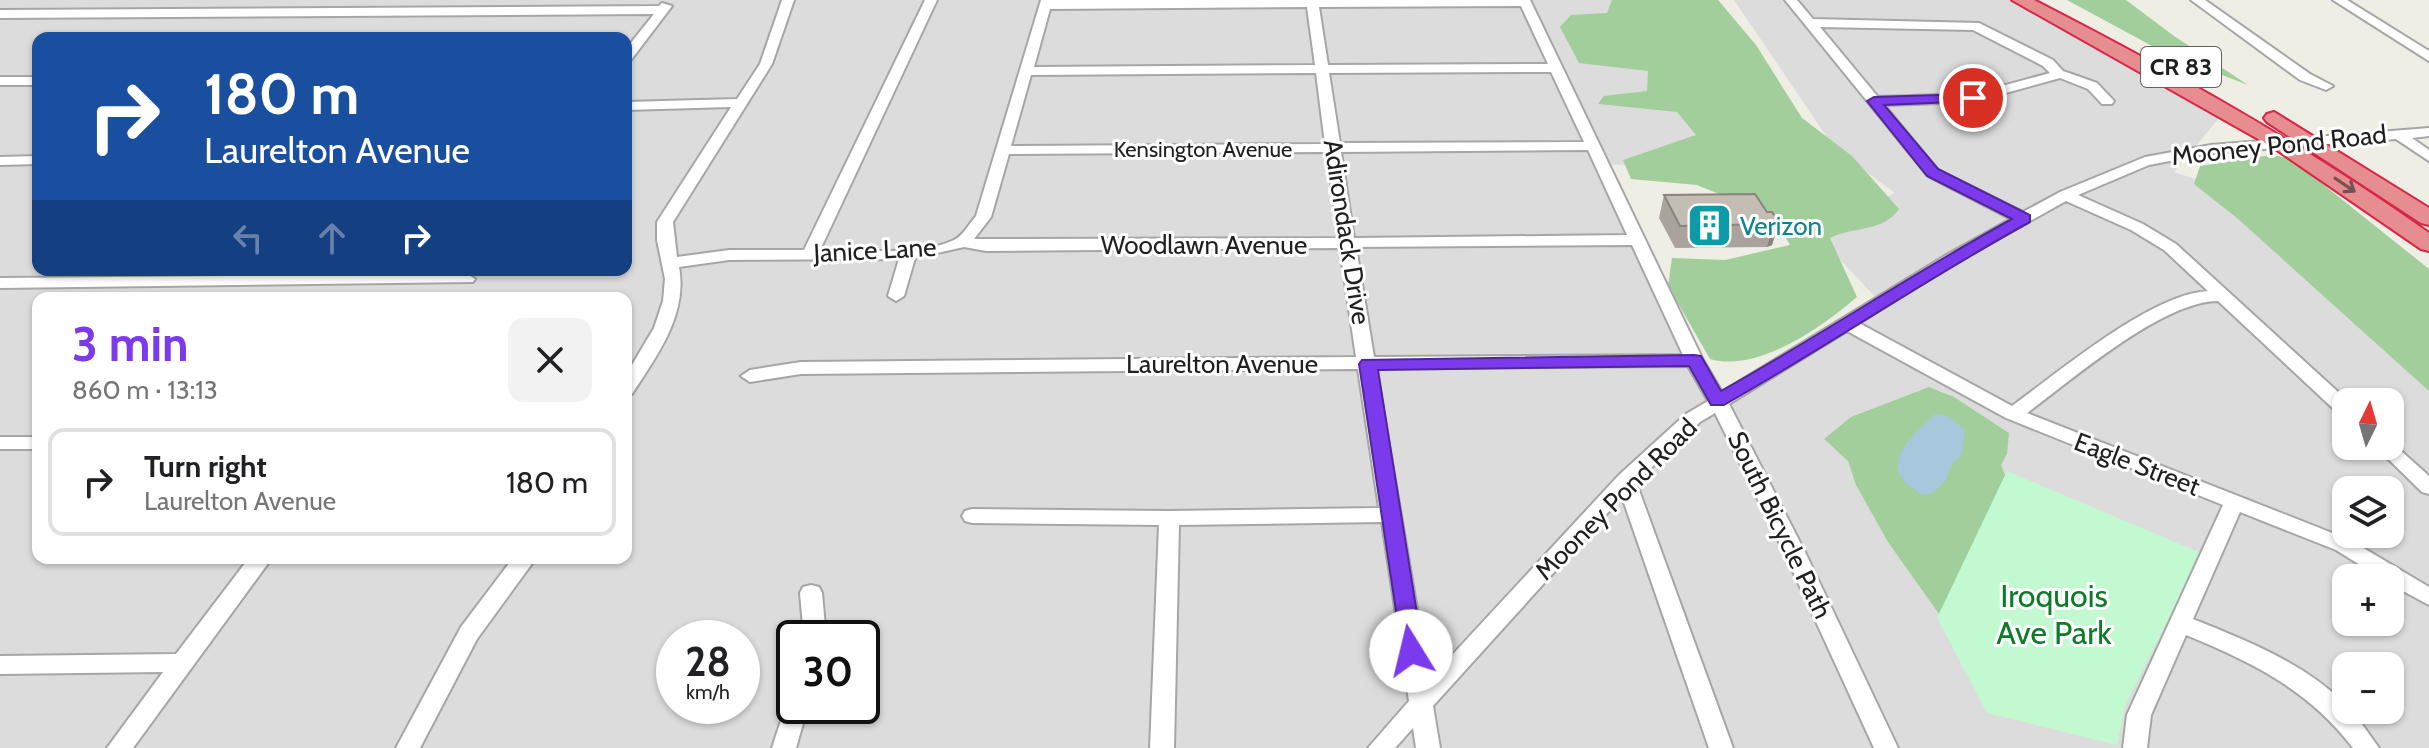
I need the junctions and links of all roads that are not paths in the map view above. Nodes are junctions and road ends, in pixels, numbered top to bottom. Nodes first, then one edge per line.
1 (788, 0) edge
2 (931, 0) edge
3 (1791, 0) edge
4 (2021, 0) edge
5 (2049, 0) edge
6 (2197, 0) edge
7 (2339, 0) edge
8 (1525, 1) edge
9 (1047, 2) edge
10 (1312, 2) edge
11 (666, 5) edge
12 (0, 14) edge
13 (1810, 23) junction
14 (632, 49) edge
15 (2429, 57) edge
16 (1555, 68) junction
17 (1321, 70) junction
18 (1026, 71) junction
19 (2058, 74) junction
20 (0, 81) edge
21 (32, 81) edge
22 (2326, 86) dead end
23 (1874, 101) junction
24 (2107, 101) dead end
25 (742, 103) junction
26 (632, 106) edge
27 (2429, 132) edge
28 (2397, 133) junction
29 (2309, 139) junction
30 (2280, 142) junction
31 (1594, 146) junction
32 (1334, 148) junction
33 (1003, 150) junction
34 (2429, 157) edge
35 (32, 160) edge
36 (0, 161) edge
37 (2065, 195) junction
38 (2429, 218) edge
39 (2024, 219) junction
40 (1638, 240) junction
41 (963, 242) junction
42 (1347, 244) junction
43 (2429, 244) edge
44 (810, 254) junction
45 (908, 254) junction
46 (672, 263) junction
47 (411, 276) edge
48 (0, 283) edge
49 (896, 296) dead end
50 (2223, 296) junction
51 (1847, 324) junction
52 (1694, 360) junction
53 (1368, 364) junction
54 (750, 376) dead end
55 (632, 379) edge
56 (2332, 397) edge
57 (1718, 400) junction
58 (2013, 414) junction
59 (0, 443) edge
60 (32, 443) edge
61 (2400, 460) edge
62 (1626, 480) junction
63 (2429, 487) edge
64 (2235, 501) junction
65 (1389, 515) junction
66 (972, 516) dead end
67 (1169, 518) junction
68 (256, 564) edge
69 (521, 564) edge
70 (811, 593) dead end
71 (2429, 597) edge
72 (813, 620) edge
73 (2182, 624) junction
74 (182, 663) junction
75 (0, 665) edge
76 (1420, 706) junction
77 (791, 724) edge
78 (119, 748) edge
79 (408, 748) edge
80 (784, 748) edge
81 (1162, 748) edge
82 (1380, 748) edge
83 (1428, 748) edge
84 (1721, 748) edge
85 (1886, 748) edge
86 (2135, 748) edge
87 (2367, 748) edge

1 - 25 street
2 - 44 street
3 - 13 street
4 - 30 highway, CR 83
5 - 29 highway, CR 83
6 - 22 street
7 - 15 street
8 - 10 street
8 - 16 street, South Bicycle Path
9 - 10 street
9 - 18 street, Janice Lane
10 - 17 street, Adirondack Drive
11 - 12 street
11 - 14 street
13 - 19 street
13 - 23 street
16 - 17 street
16 - 31 street, South Bicycle Path
17 - 18 street
17 - 32 street, Adirondack Drive
18 - 33 street, Janice Lane
19 - 23 street
19 - 24 street
20 - 21 street
23 - 39 street
25 - 26 street
25 - 46 street
27 - 28 street, Mooney Pond Road
28 - 29 street, Mooney Pond Road
28 - 34 street
29 - 30 street, Mooney Pond Road
29 - 38 highway, CR 83
30 - 37 street, Mooney Pond Road
30 -> 43 highway, CR 83
31 - 32 street, Kensington Avenue
31 - 40 street, South Bicycle Path
32 - 33 street, Kensington Avenue
32 - 42 street, Adirondack Drive
33 - 41 street, Janice Lane
35 - 36 street
37 - 39 street, Mooney Pond Road
37 - 50 street
39 - 51 street, Mooney Pond Road
40 - 42 street, Woodlawn Avenue
40 - 52 street, South Bicycle Path
41 - 42 street, Woodlawn Avenue
41 - 45 street, Janice Lane
42 - 53 street, Adirondack Drive
44 - 45 street, Janice Lane
44 - 46 street, Janice Lane
45 - 49 street
46 - 55 street
47 - 48 street
50 - 56 street
50 - 58 street
51 - 57 street, Mooney Pond Road
51 - 58 street, Eagle Street
52 - 53 street, Laurelton Avenue
52 - 57 street, South Bicycle Path
53 - 54 street, Laurelton Avenue
53 - 65 street, Adirondack Drive
57 - 62 street, Mooney Pond Road
57 - 85 street, South Bicycle Path
58 - 64 street, Eagle Street
59 - 60 street
61 - 63 street
62 - 76 street, Mooney Pond Road
62 - 84 street
64 - 71 street, Eagle Street
64 - 73 street
65 - 67 street
65 - 76 street, Adirondack Drive
66 - 67 street
67 - 81 street
68 - 74 street
69 - 79 street
70 - 72 street
73 - 86 street
73 - 87 street
74 - 75 street
74 - 78 street
76 - 82 street, Mooney Pond Road
76 - 83 street, Adirondack Drive
77 - 80 street

